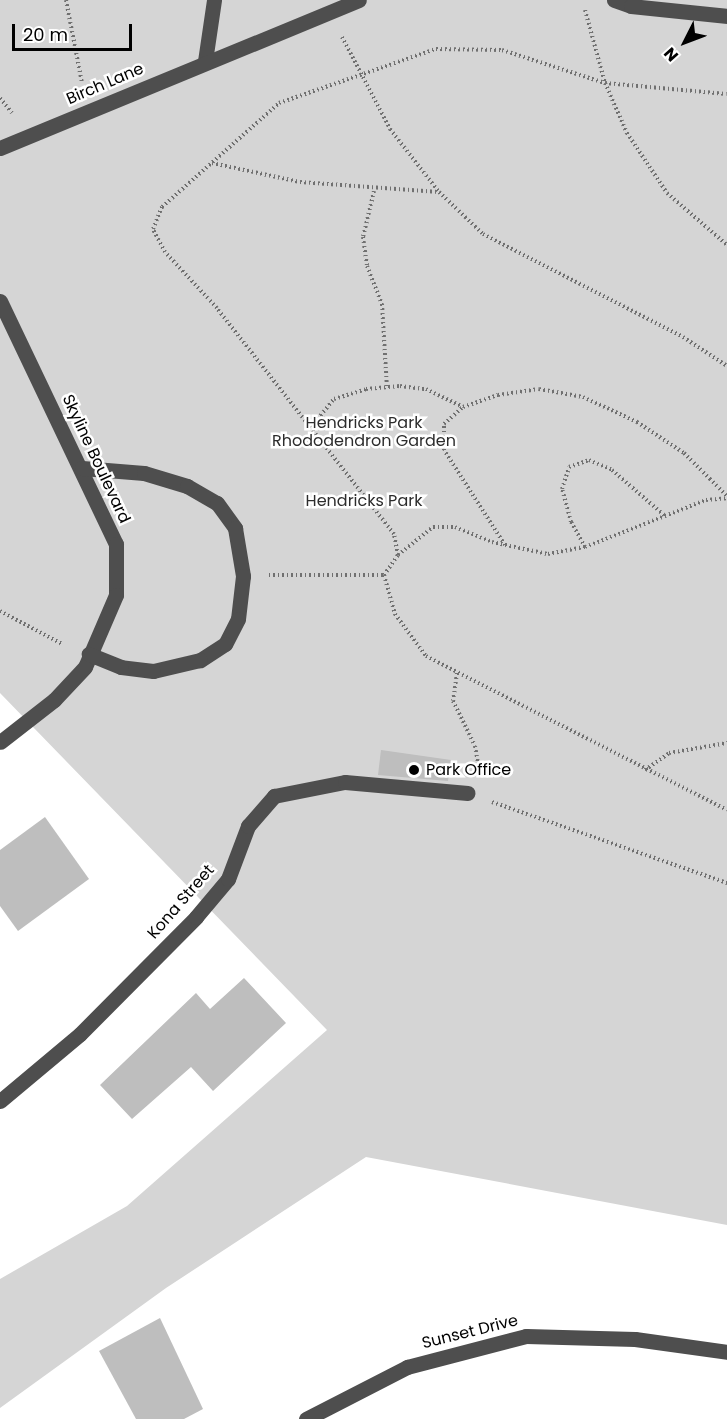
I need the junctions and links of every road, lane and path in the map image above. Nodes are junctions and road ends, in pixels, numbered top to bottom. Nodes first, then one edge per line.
1 (66, 0) edge
2 (214, 0) edge
3 (359, 0) edge
4 (584, 0) edge
5 (614, 0) edge
6 (330, 11) junction
7 (727, 16) edge
8 (205, 60) junction
9 (358, 74) junction
10 (605, 83) junction
11 (727, 94) edge
12 (88, 110) junction
13 (0, 148) edge
14 (212, 163) junction
15 (374, 191) junction
16 (439, 192) junction
17 (727, 245) edge
18 (0, 301) edge
19 (727, 366) edge
20 (387, 387) junction
21 (463, 407) junction
22 (312, 426) junction
23 (82, 468) junction
24 (727, 497) edge
25 (664, 516) junction
26 (505, 545) junction
27 (585, 547) junction
28 (398, 555) junction
29 (384, 574) junction
30 (243, 576) junction
31 (0, 611) edge
32 (89, 654) junction
33 (457, 673) junction
34 (0, 742) edge
35 (727, 743) edge
36 (645, 770) junction
37 (468, 793) junction
38 (727, 810) edge
39 (727, 883) edge
40 (0, 1101) edge
41 (727, 1352) edge
42 (306, 1419) edge

1 - 12 path
2 - 8 street
3 - 6 street, Birch Lane
4 - 10 path
5 - 7 street
6 - 8 street, Birch Lane
6 - 9 path
8 - 12 street, Birch Lane
9 - 10 path
9 - 14 path
9 - 16 path
10 - 11 path
10 - 17 path
12 - 13 street, Birch Lane
14 - 15 path
14 - 22 path
15 - 16 path
15 - 20 path
16 - 19 path
18 - 23 street, Skyline Boulevard
20 - 21 path
20 - 22 path
21 - 24 path
21 - 26 path
22 - 28 path
23 - 30 street
23 - 32 street, Skyline Boulevard
24 - 25 path
25 - 27 path
25 - 27 path
26 - 27 path
26 - 28 path
28 - 29 path
29 - 30 path
29 - 33 path
30 - 32 street
31 - 32 path
32 - 34 street, Skyline Boulevard
33 - 36 path
33 - 37 path
35 - 36 path
36 - 38 path
37 - 39 path
37 - 40 street, Kona Street
41 - 42 street, Sunset Drive

